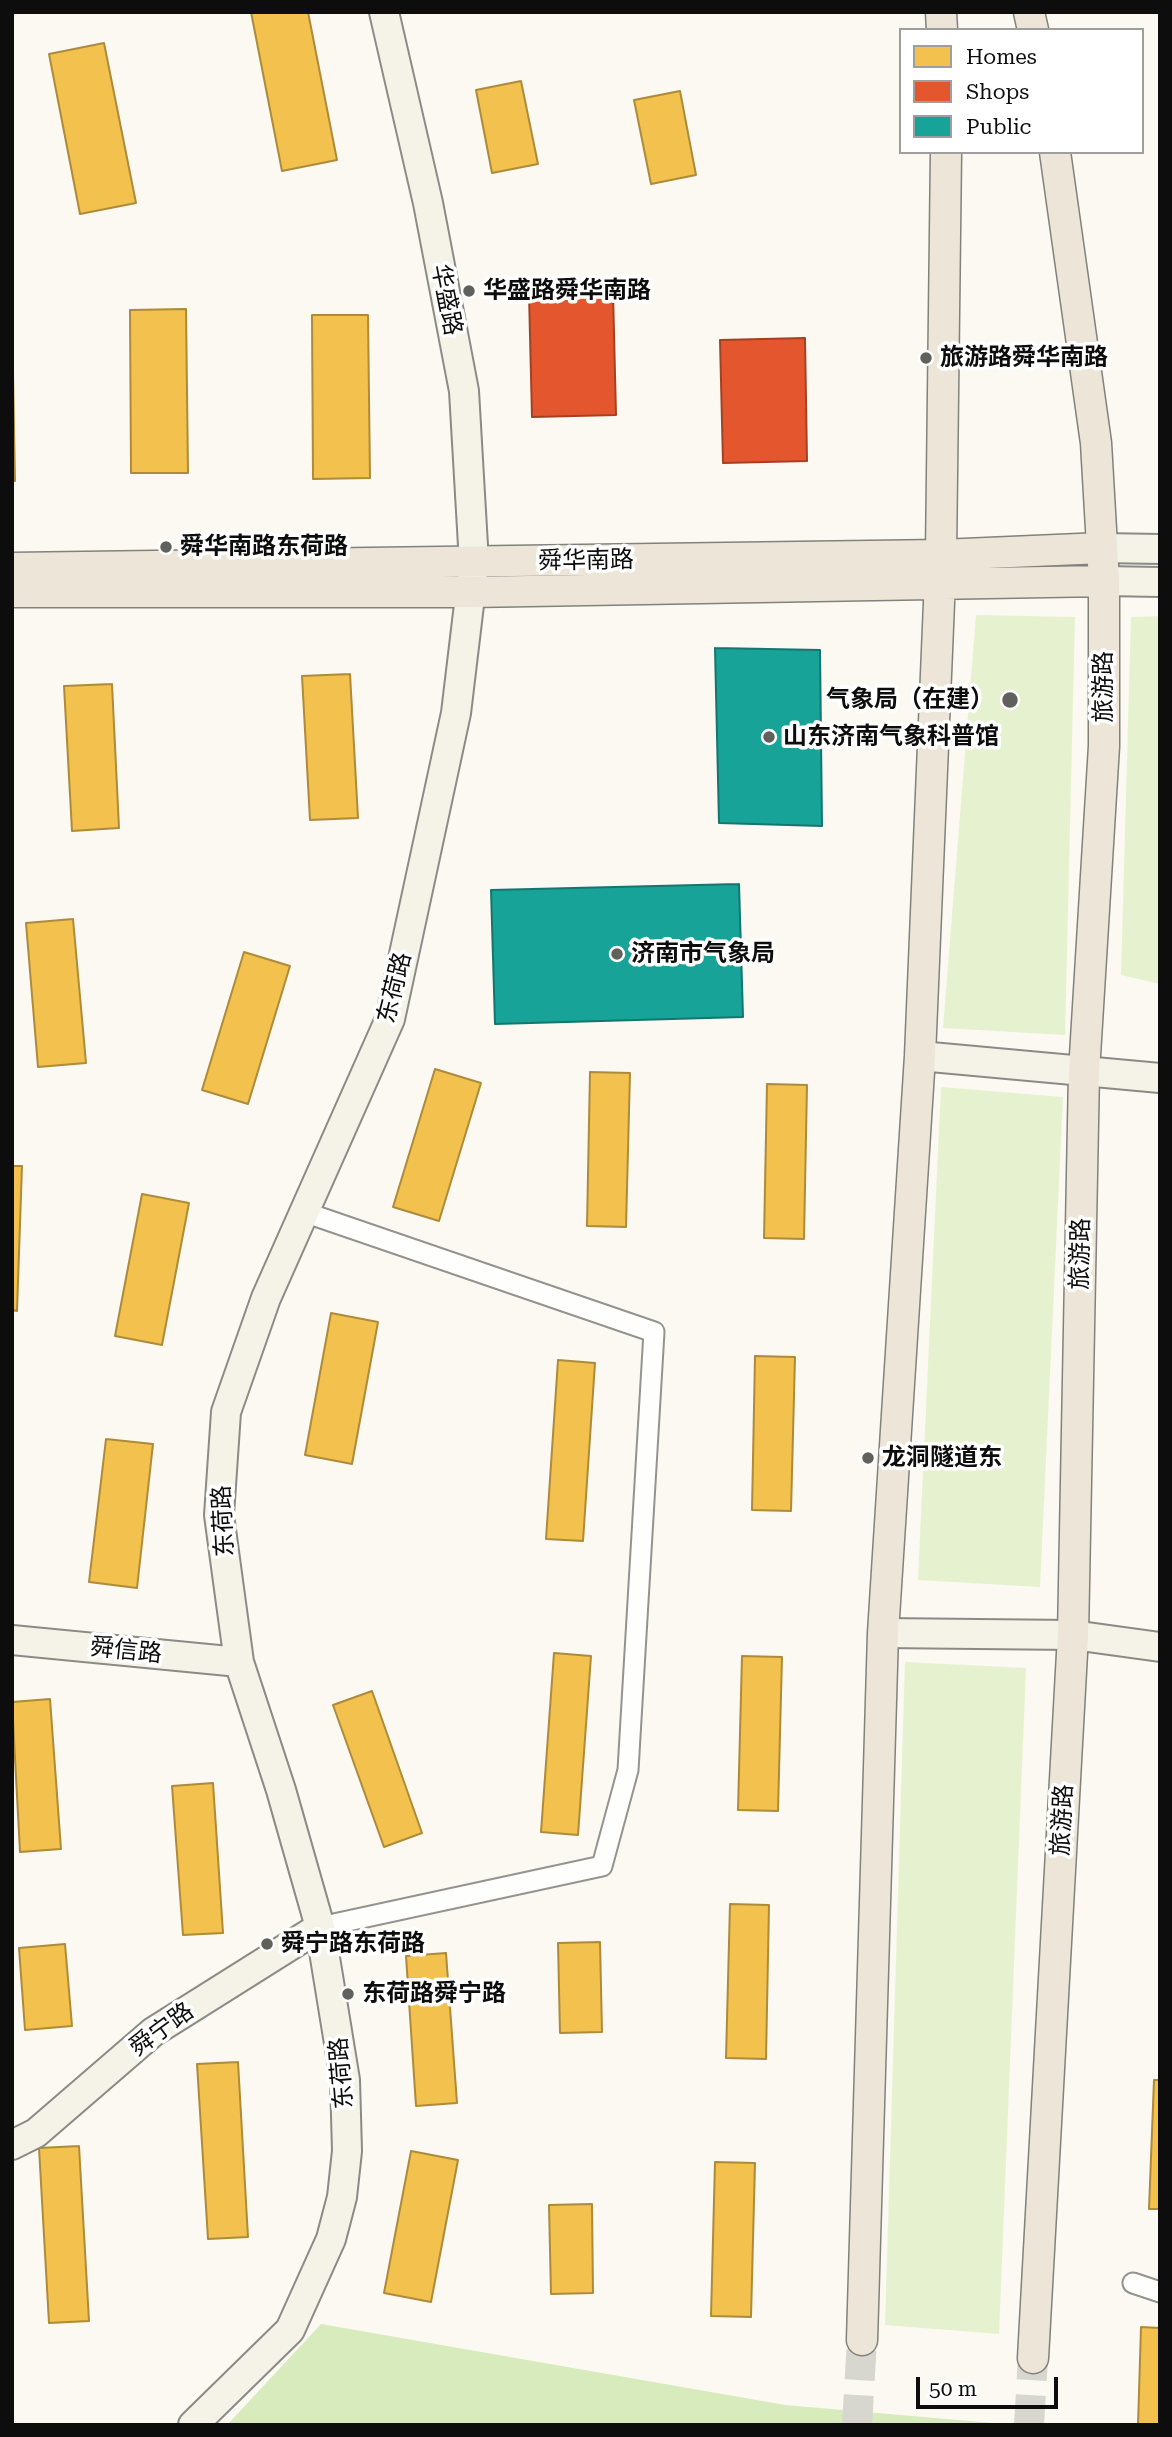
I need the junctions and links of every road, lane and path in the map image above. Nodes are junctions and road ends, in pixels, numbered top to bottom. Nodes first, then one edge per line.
1 (384, 12) edge
2 (946, 154) edge
3 (1055, 154) edge
4 (1102, 548) junction
5 (1160, 549) edge
6 (942, 555) junction
7 (12, 568) edge
8 (472, 578) junction
9 (1104, 581) junction
10 (1160, 582) edge
11 (939, 584) junction
12 (12, 592) edge
13 (920, 1056) junction
14 (1084, 1072) junction
15 (1160, 1078) edge
16 (304, 1212) junction
17 (883, 1633) junction
18 (1073, 1635) junction
19 (12, 1640) edge
20 (1160, 1647) edge
21 (239, 1662) junction
22 (320, 1927) junction
23 (12, 2145) edge
24 (1133, 2283) dead end
25 (1160, 2292) edge
26 (862, 2340) tunnel mouth
27 (1033, 2358) tunnel mouth
28 (193, 2425) edge

1 - 8 street, 华盛路
2 - 6 main road
3 - 4 main road, 旅游路
4 - 5 street, 舜华南路
4 - 6 main road, 舜华南路
4 - 9 main road, 旅游路
6 - 8 main road, 舜华南路
6 - 11 main road
7 - 8 main road, 舜华南路
8 - 11 main road, 舜华南路
8 - 12 main road, 舜华南路
8 - 16 street, 东荷路
9 - 10 street, 舜华南路
9 - 11 main road, 舜华南路
9 - 14 main road, 旅游路
11 - 13 main road
13 - 14 street
13 - 17 main road
14 - 15 street
14 - 18 main road, 旅游路
16 - 21 street, 东荷路
16 - 22 street
17 - 18 street
17 - 26 main road
18 - 20 street
18 - 27 main road, 旅游路
19 - 21 street, 舜信路
21 - 22 street, 东荷路
22 - 23 street, 舜宁路
22 - 28 street, 东荷路
24 - 25 street

